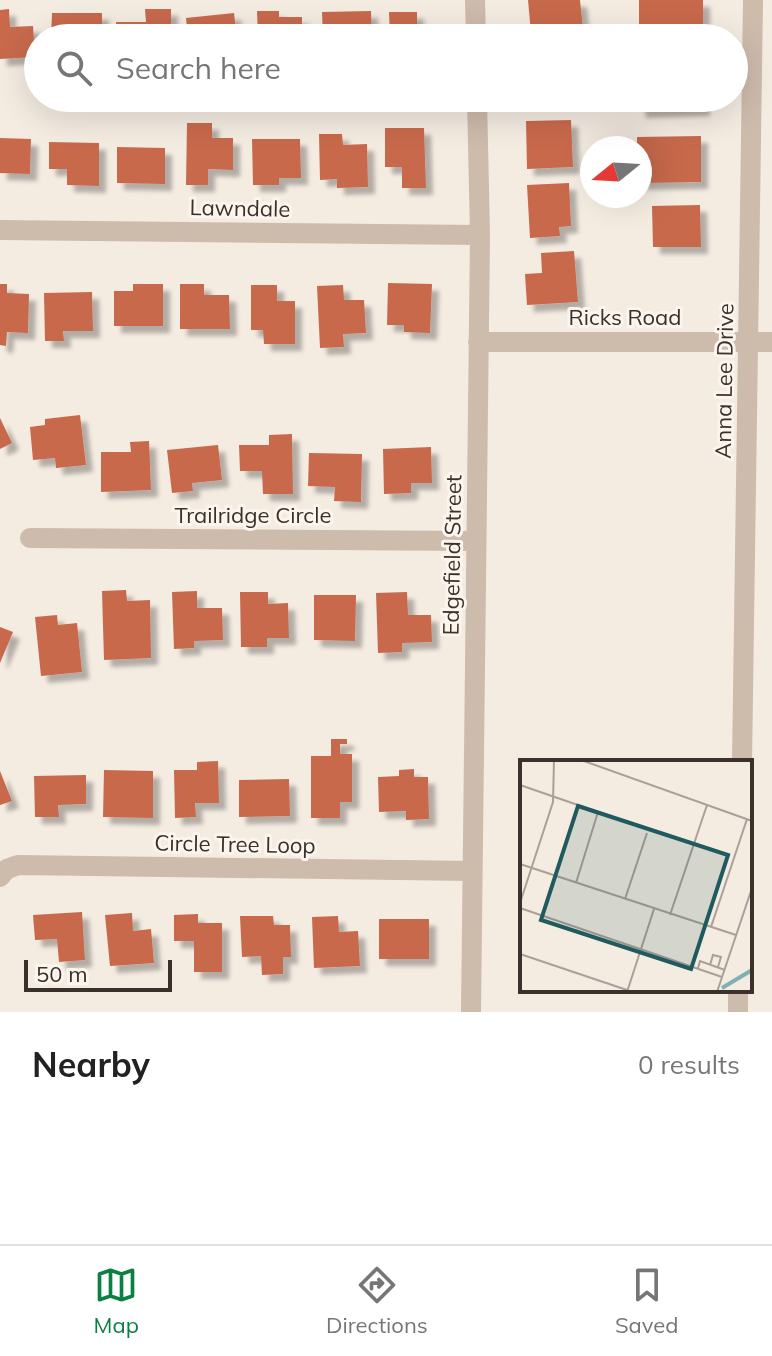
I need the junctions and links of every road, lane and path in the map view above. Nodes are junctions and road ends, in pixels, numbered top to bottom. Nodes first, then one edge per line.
1 (475, 0) edge
2 (753, 0) edge
3 (476, 24) edge
4 (477, 112) edge
5 (0, 230) edge
6 (480, 235) junction
7 (748, 341) junction
8 (478, 342) junction
9 (772, 342) edge
10 (30, 538) dead end
11 (476, 541) junction
12 (742, 760) edge
13 (472, 871) junction
14 (0, 877) edge
15 (471, 1012) edge

1 - 3 street
2 - 7 street, Anna Lee Drive
4 - 6 street, Edgefield Street
5 - 6 street, Lawndale
6 - 8 street, Edgefield Street
7 - 8 street, Ricks Road
7 - 9 street, Ricks Road
7 - 12 street, Anna Lee Drive
8 - 11 street, Edgefield Street
10 - 11 street, Trailridge Circle
11 - 13 street, Edgefield Street
13 - 14 street, Circle Tree Loop
13 - 15 street, Edgefield Street

